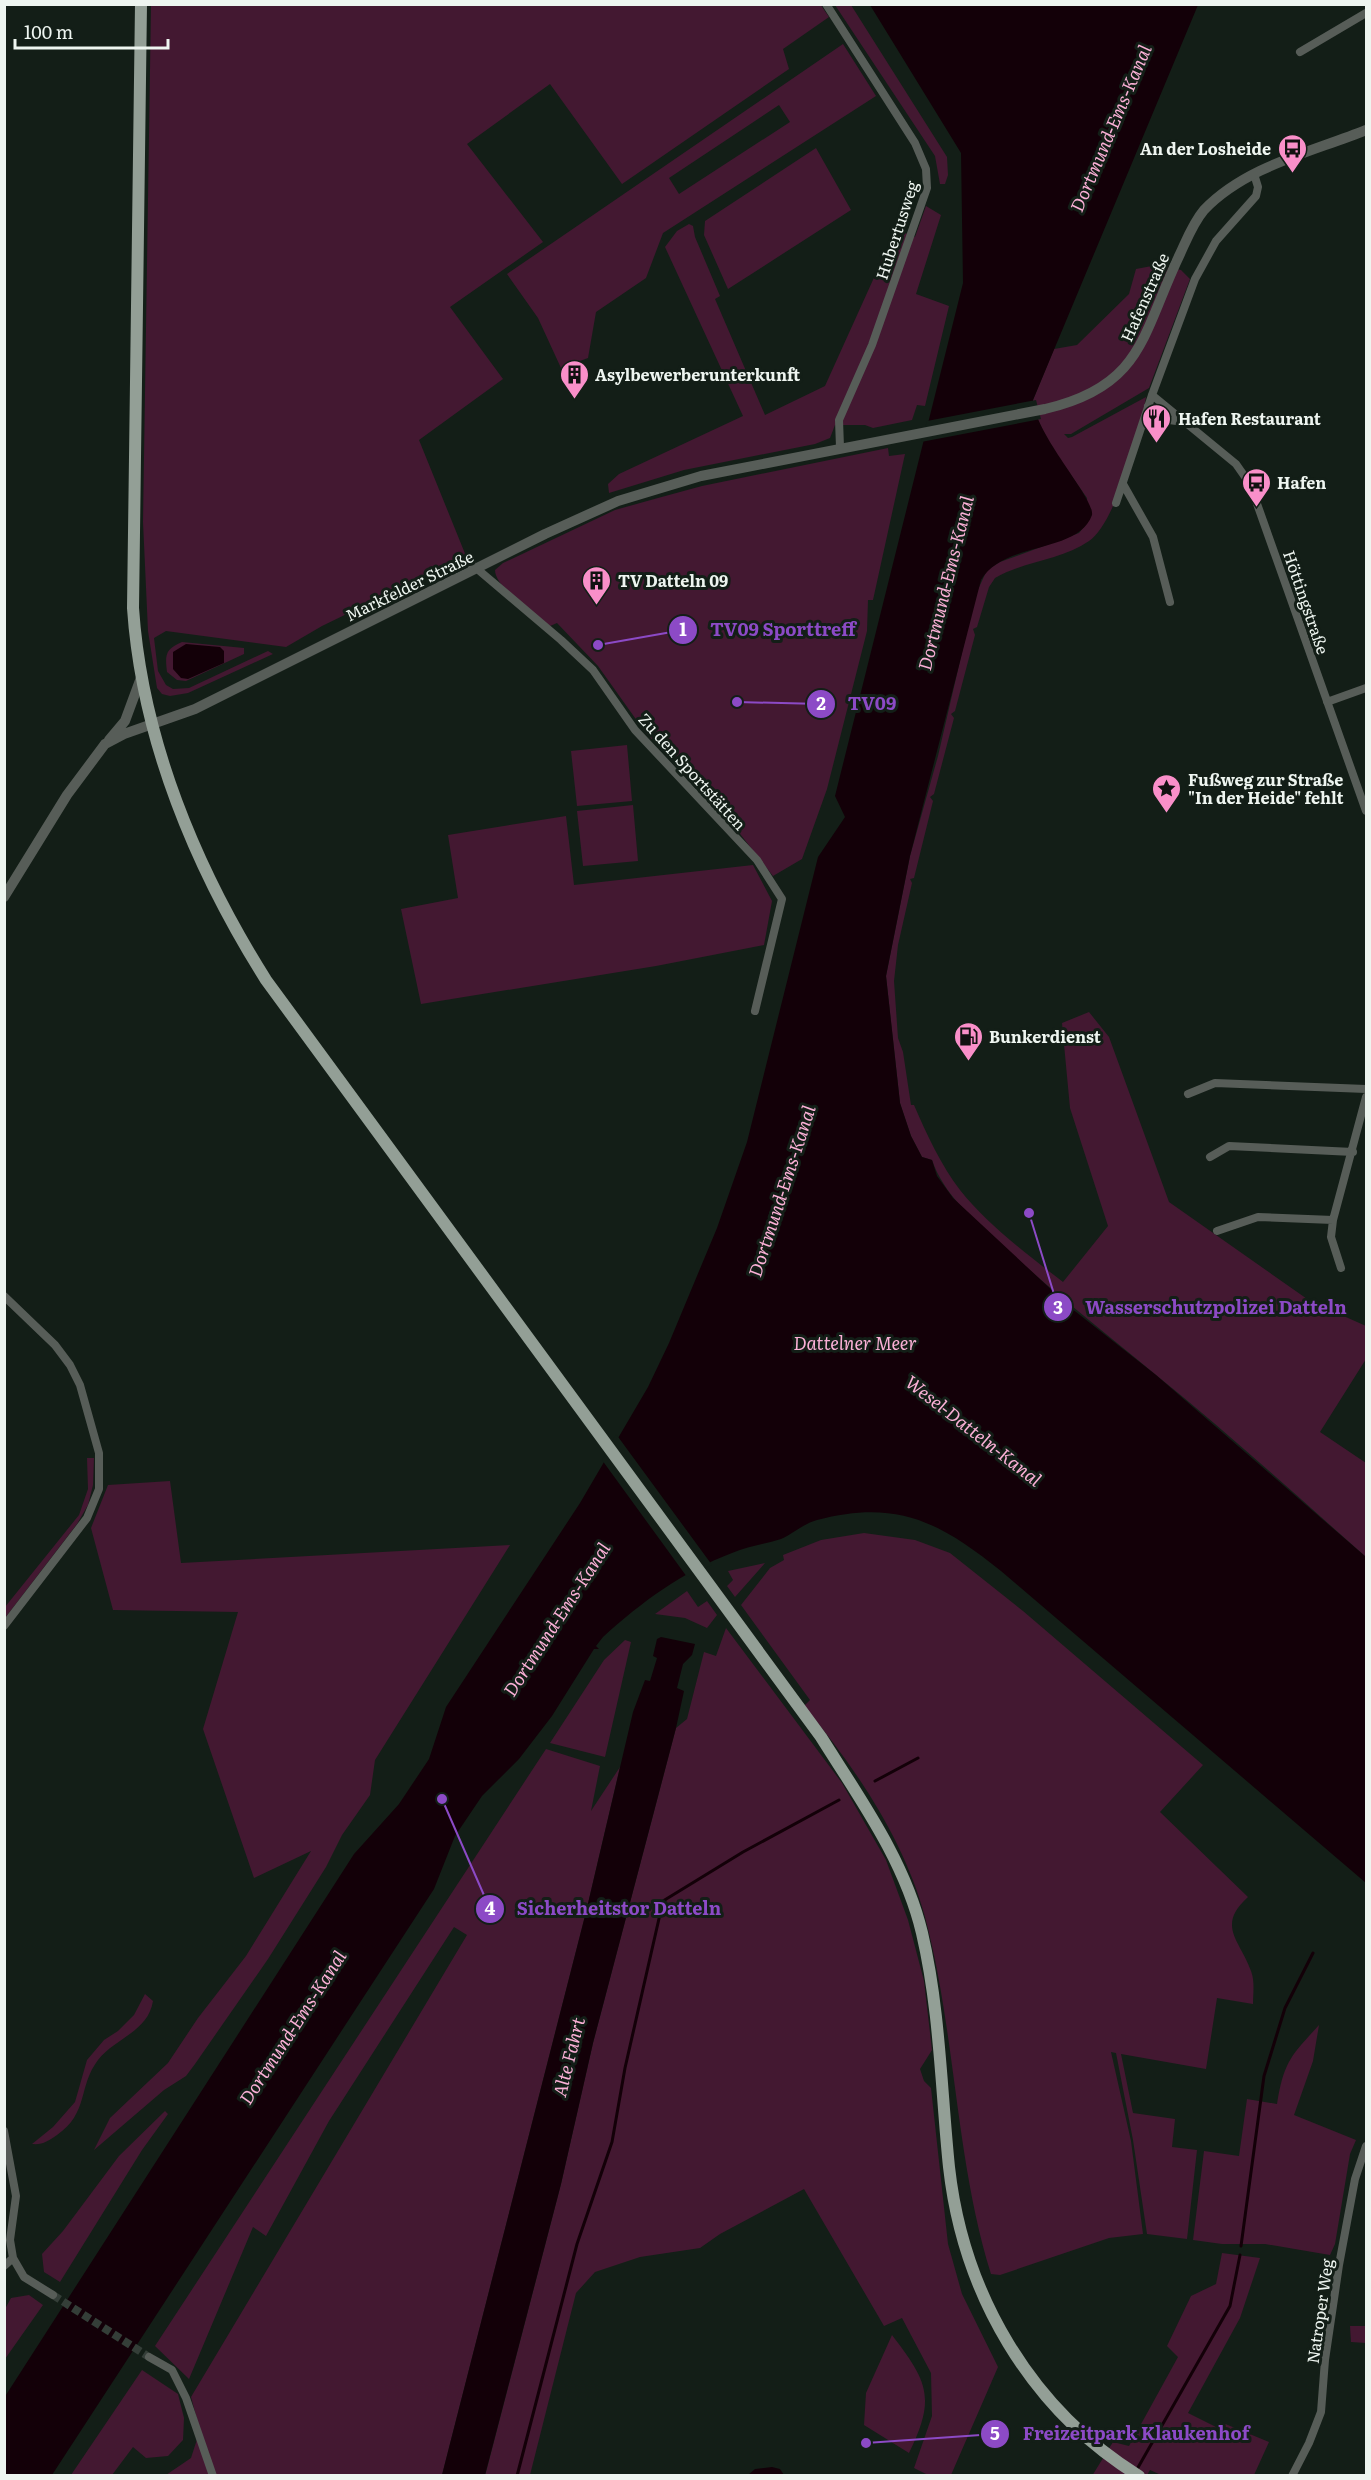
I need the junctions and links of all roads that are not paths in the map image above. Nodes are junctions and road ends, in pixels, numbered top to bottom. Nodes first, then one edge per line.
1 (141, 4) edge
2 (826, 4) edge
3 (1366, 14) edge
4 (1300, 52) dead end
5 (1366, 130) edge
6 (1254, 174) junction
7 (1152, 395) junction
8 (1148, 406) junction
9 (1188, 422) junction
10 (913, 434) joint
11 (840, 447) junction
12 (1123, 484) junction
13 (1116, 503) dead end
14 (472, 566) junction
15 (1170, 602) dead end
16 (142, 674) junction
17 (1366, 688) edge
18 (1327, 702) junction
19 (152, 725) junction
20 (105, 744) junction
21 (1366, 811) edge
22 (4, 897) edge
23 (755, 1011) dead end
24 (1366, 1089) edge
25 (1188, 1094) dead end
26 (1366, 1097) edge
27 (1353, 1152) junction
28 (1210, 1157) dead end
29 (1333, 1220) junction
30 (1217, 1231) dead end
31 (1341, 1268) dead end
32 (4, 1296) edge
33 (4, 1626) edge
34 (4, 2131) edge
35 (1366, 2146) edge
36 (13, 2258) junction
37 (4, 2266) edge
38 (53, 2295) tunnel mouth
39 (149, 2357) tunnel mouth
40 (213, 2475) edge
41 (1139, 2475) edge
42 (1292, 2475) edge

1 - 16 main road
2 - 11 street, Hubertusweg
3 - 4 street
5 - 6 street, Hafenstraße
6 - 7 street
6 - 10 street, Hafenstraße
7 - 8 street
7 - 9 street, Höttingstraße
8 - 9 street
8 - 12 street
9 - 18 street, Höttingstraße
10 - 11 street, Markfelder Straße
11 - 14 street, Markfelder Straße
12 - 13 street
12 - 15 street
14 - 19 street, Markfelder Straße
14 - 23 street, Zu den Sportstätten
16 - 19 main road
16 - 20 street
17 - 18 street
18 - 21 street, Höttingstraße
19 - 20 street, Markfelder Straße
19 - 41 main road
20 - 22 street, Markfelder Straße
24 - 25 street
26 - 27 street
27 - 28 street
27 - 29 street
29 - 30 street
29 - 31 street
32 - 33 street
34 - 36 street
35 - 42 street, Natroper Weg
36 - 37 street
36 - 38 street
39 - 40 street

